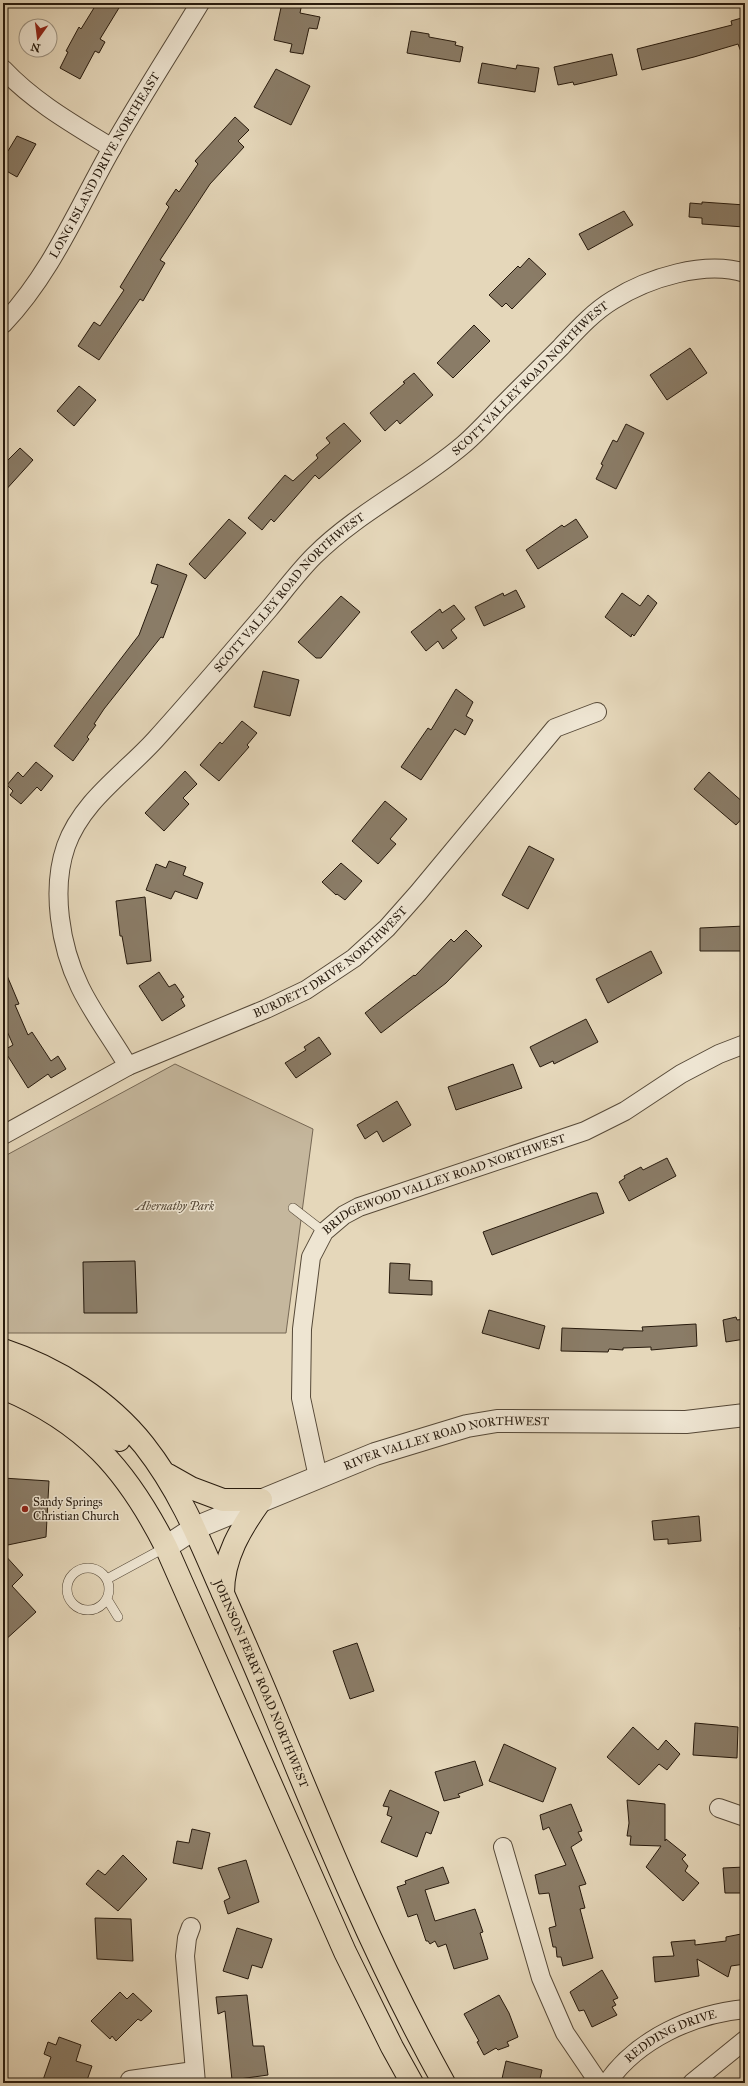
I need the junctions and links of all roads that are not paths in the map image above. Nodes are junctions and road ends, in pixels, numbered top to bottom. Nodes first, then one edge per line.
1 (200, 3) edge
2 (3, 69) edge
3 (112, 148) junction
4 (745, 273) edge
5 (3, 324) edge
6 (597, 712) dead end
7 (745, 1044) edge
8 (128, 1066) junction
9 (3, 1135) edge
10 (293, 1208) dead end
11 (324, 1232) junction
12 (3, 1350) edge
13 (3, 1366) edge
14 (3, 1388) edge
15 (745, 1415) edge
16 (164, 1472) junction
17 (318, 1477) junction
18 (261, 1500) junction
19 (195, 1528) junction
20 (166, 1547) junction
21 (107, 1579) junction
22 (223, 1593) junction
23 (107, 1599) junction
24 (118, 1617) dead end
25 (719, 1808) dead end
26 (745, 1817) edge
27 (503, 1847) dead end
28 (191, 1927) dead end
29 (745, 2009) edge
30 (745, 2040) edge
31 (195, 2077) edge
32 (130, 2080) dead end
33 (412, 2083) edge
34 (444, 2083) edge
35 (599, 2083) edge
36 (607, 2083) edge
37 (692, 2083) edge

1 - 3 street, LONG ISLAND DRIVE NORTHEAST
2 - 3 street
3 - 5 street, LONG ISLAND DRIVE NORTHEAST
4 - 8 street, SCOTT VALLEY ROAD NORTHWEST
6 - 8 street, BURDETT DRIVE NORTHWEST
7 - 11 street, BRIDGEWOOD VALLEY ROAD NORTHWEST
8 - 9 street, BURDETT DRIVE NORTHWEST
10 - 11 lane
11 - 17 street, BRIDGEWOOD VALLEY ROAD NORTHWEST
12 - 16 main road, JOHNSON FERRY ROAD NORTHWEST
13 - 19 main road
14 - 20 main road
15 - 17 street, RIVER VALLEY ROAD NORTHWEST
16 - 18 main road
16 - 19 main road, JOHNSON FERRY ROAD NORTHWEST
17 - 18 street, RIVER VALLEY ROAD NORTHWEST
18 - 19 street, RIVER VALLEY ROAD NORTHWEST
18 - 22 main road
19 - 20 street, RIVER VALLEY ROAD NORTHWEST
19 - 22 main road, JOHNSON FERRY ROAD NORTHWEST
20 - 21 lane
20 - 33 main road
21 - 23 lane
21 - 23 lane
22 - 34 main road, JOHNSON FERRY ROAD NORTHWEST
23 - 24 lane
25 - 26 street
27 - 35 street
28 - 31 street
29 - 36 street, REDDING DRIVE
30 - 37 street
31 - 32 street

